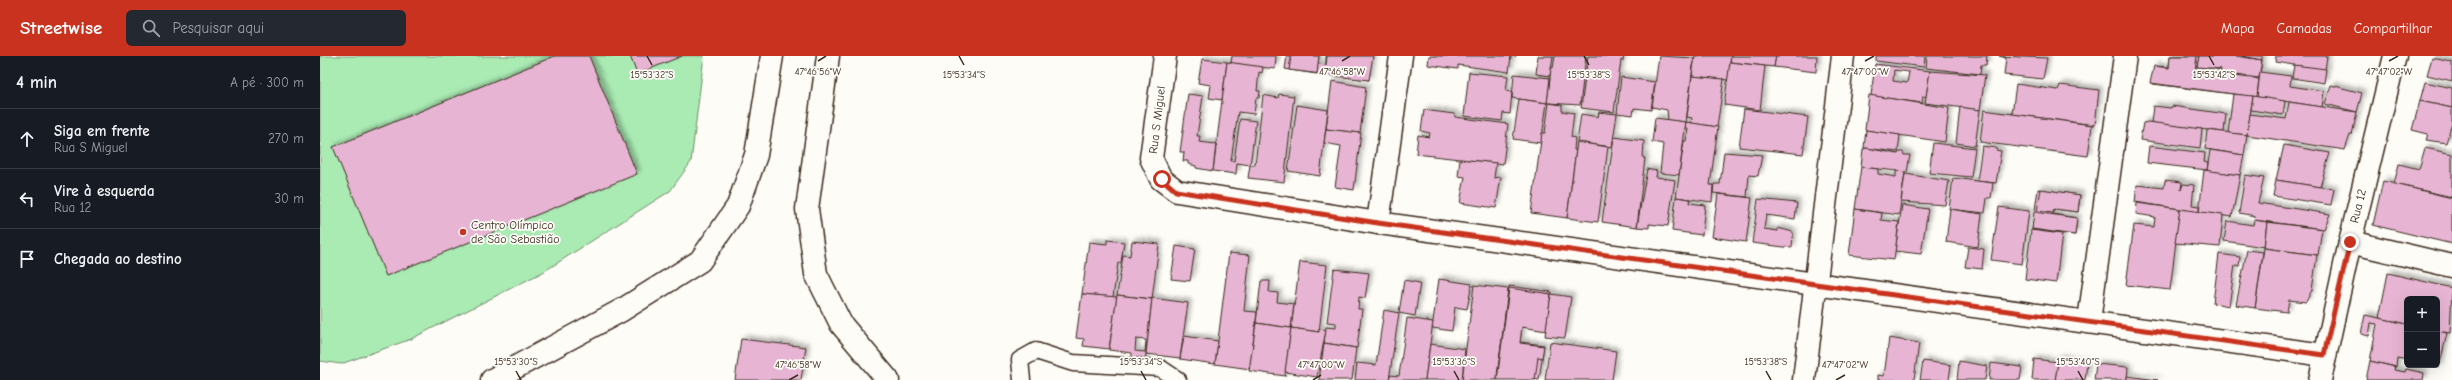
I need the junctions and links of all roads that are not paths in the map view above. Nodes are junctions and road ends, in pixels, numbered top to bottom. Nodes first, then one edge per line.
1 (772, 56) edge
2 (828, 56) edge
3 (1165, 56) edge
4 (1401, 56) edge
5 (1843, 56) edge
6 (2125, 56) edge
7 (2395, 56) edge
8 (1378, 223) junction
9 (2350, 242) junction
10 (2452, 266) edge
11 (1816, 285) junction
12 (2089, 320) junction
13 (2324, 355) junction
14 (492, 380) edge
15 (888, 380) edge
16 (1022, 380) edge
17 (1178, 380) edge
18 (1804, 380) edge
19 (2320, 380) edge

1 - 14 street
2 - 15 street
3 - 8 street, Rua S Miguel
4 - 8 street
5 - 11 street
6 - 12 street
7 - 9 street, Rua 12
8 - 11 street, Rua S Miguel
9 - 10 street
9 - 13 street, Rua 12
11 - 12 street, Rua S Miguel
11 - 18 street
12 - 13 street, Rua S Miguel
13 - 19 street, Rua 12
16 - 17 lane

